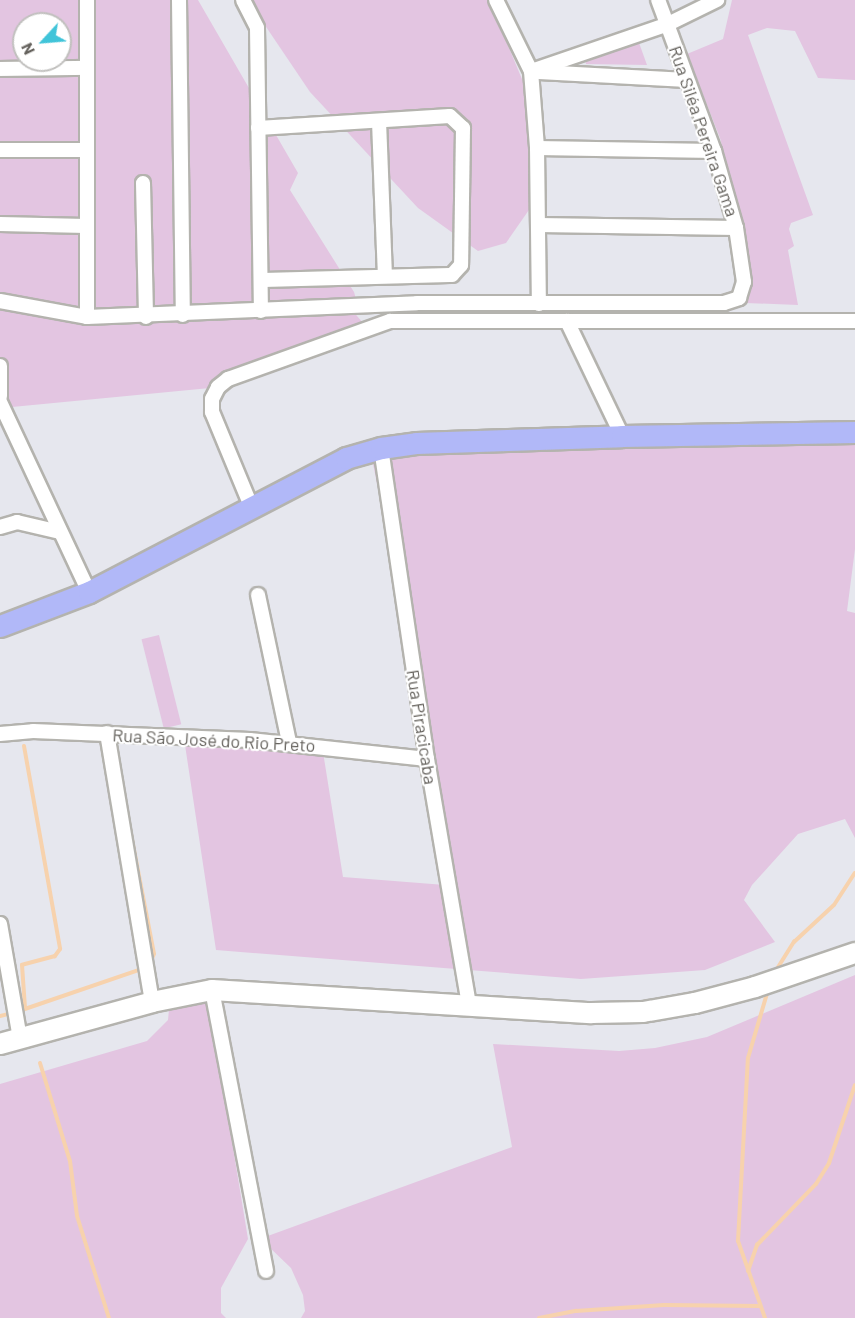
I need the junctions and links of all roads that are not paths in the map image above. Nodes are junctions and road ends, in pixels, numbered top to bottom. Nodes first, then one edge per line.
1 (87, 0) edge
2 (179, 0) edge
3 (243, 0) edge
4 (658, 0) edge
5 (717, 0) edge
6 (499, 1) edge
7 (668, 24) junction
8 (86, 68) junction
9 (0, 69) edge
10 (531, 71) junction
11 (687, 80) junction
12 (379, 121) junction
13 (258, 128) junction
14 (537, 148) junction
15 (0, 150) edge
16 (87, 150) junction
17 (714, 151) junction
18 (143, 183) dead end
19 (0, 225) edge
20 (539, 225) junction
21 (86, 226) junction
22 (736, 228) junction
23 (385, 276) junction
24 (261, 280) junction
25 (0, 301) edge
26 (417, 303) junction
27 (539, 304) junction
28 (261, 310) junction
29 (183, 315) junction
30 (87, 317) junction
31 (146, 317) junction
32 (390, 321) junction
33 (567, 321) junction
34 (855, 321) edge
35 (0, 366) edge
36 (0, 396) edge
37 (0, 402) edge
38 (855, 432) edge
39 (622, 436) junction
40 (381, 448) junction
41 (251, 506) junction
42 (0, 527) edge
43 (60, 532) junction
44 (89, 592) junction
45 (258, 595) dead end
46 (0, 626) edge
47 (107, 733) junction
48 (0, 734) edge
49 (289, 742) junction
50 (427, 759) junction
51 (0, 924) edge
52 (855, 953) edge
53 (212, 990) junction
54 (152, 1002) junction
55 (469, 1004) junction
56 (20, 1039) junction
57 (0, 1044) edge
58 (266, 1271) dead end

1 - 8 street
2 - 29 street
3 - 13 street
4 - 7 street, Rua Siléa Pereira Gama
5 - 7 street
6 - 10 street
7 - 10 street
7 - 11 street, Rua Siléa Pereira Gama
8 - 9 street
8 - 16 street
10 - 11 street
10 - 14 street
11 - 17 street, Rua Siléa Pereira Gama
12 - 13 street
12 - 23 street
12 - 23 street
13 - 24 street
14 - 17 street
14 - 20 street
15 - 16 street
16 - 21 street
17 - 22 street, Rua Siléa Pereira Gama
18 - 31 street
19 - 21 street
20 - 22 street
20 - 27 street
21 - 30 street
22 - 27 street, Rua Siléa Pereira Gama
23 - 24 street
24 - 28 street
25 - 30 street
26 - 27 street
26 - 28 street
26 - 32 street
28 - 29 street
29 - 31 street
30 - 31 street
32 - 33 street
32 - 41 street
33 - 34 street
33 - 39 street
35 - 36 street
37 - 43 street
38 - 39 main road
39 - 40 main road
40 - 41 main road
40 - 50 street, Rua Piracicaba
41 - 44 main road
42 - 43 street
43 - 44 street
44 - 46 main road
45 - 49 street
47 - 48 street, Rua São José do Rio Preto
47 - 49 street, Rua São José do Rio Preto
47 - 54 street
49 - 50 street, Rua São José do Rio Preto
50 - 55 street, Rua Piracicaba
51 - 56 street
52 - 55 main road
53 - 54 main road
53 - 55 main road
53 - 58 street
54 - 56 main road
56 - 57 main road

